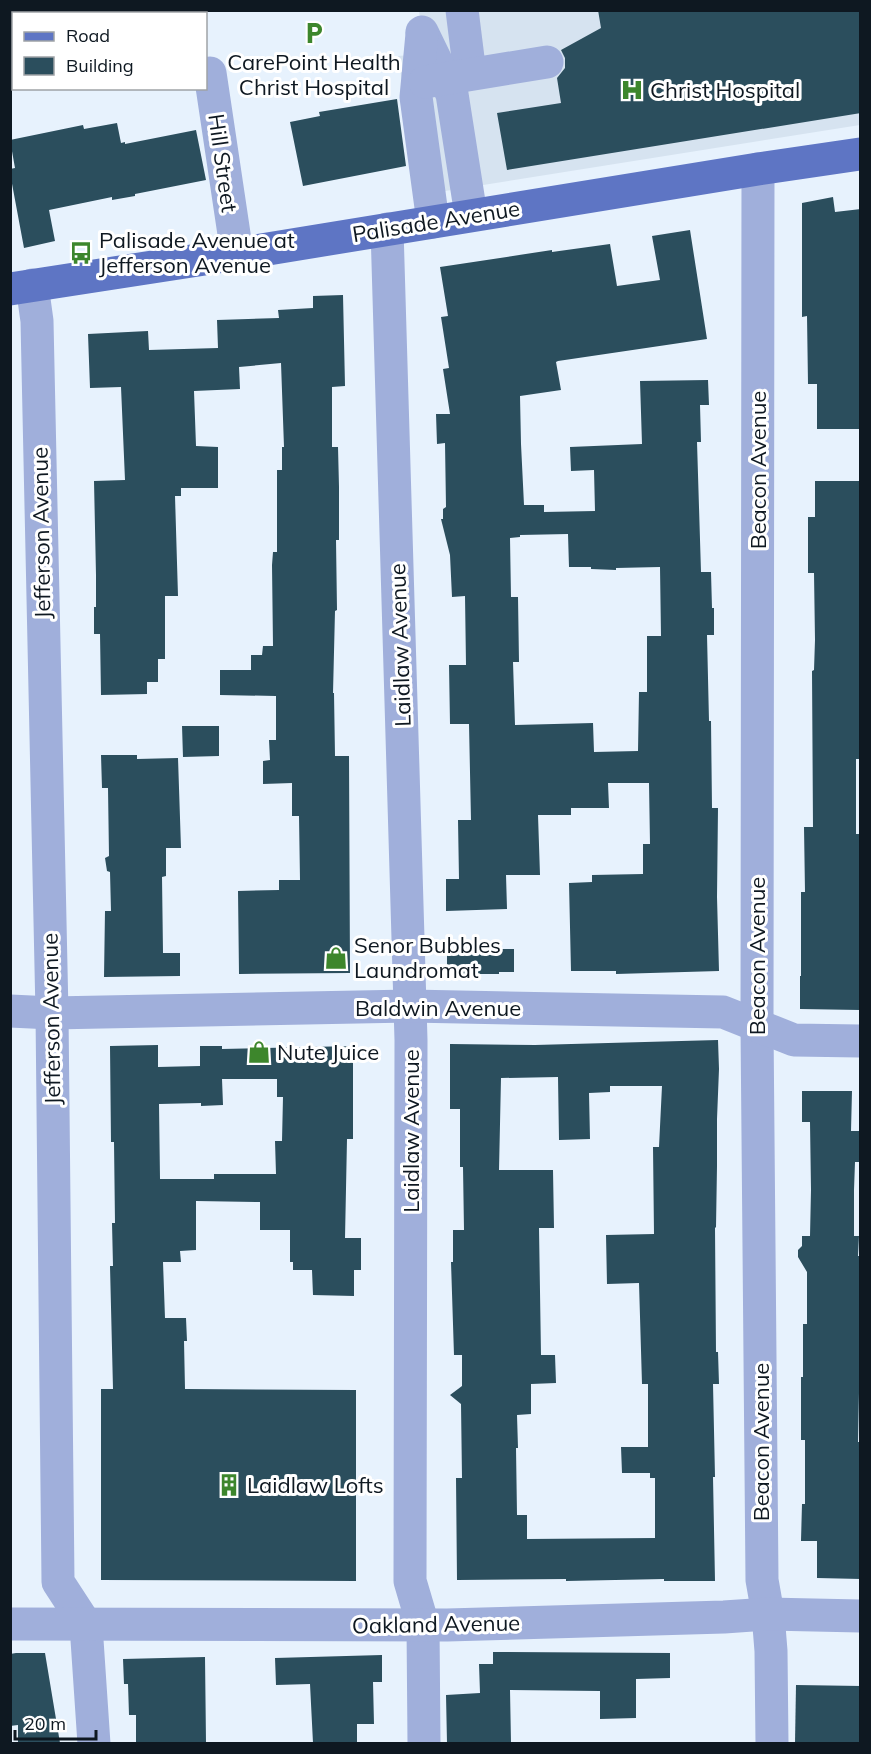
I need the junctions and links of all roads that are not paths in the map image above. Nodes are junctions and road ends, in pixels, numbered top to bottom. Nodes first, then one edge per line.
1 (462, 10) edge
2 (547, 62) dead end
3 (210, 73) dead end
4 (444, 79) junction
5 (861, 154) edge
6 (758, 169) junction
7 (471, 215) junction
8 (433, 222) junction
9 (387, 229) junction
10 (237, 254) junction
11 (21, 287) edge
12 (410, 1006) junction
13 (10, 1011) edge
14 (52, 1013) junction
15 (757, 1026) junction
16 (861, 1041) edge
17 (768, 1614) junction
18 (861, 1616) edge
19 (10, 1624) edge
20 (86, 1625) junction
21 (423, 1625) junction
22 (94, 1743) edge
23 (424, 1743) edge
24 (772, 1743) edge

1 - 4 street
2 - 4 street
3 - 10 street, Hill Street
4 - 7 street
4 - 8 street
5 - 6 main road, Palisade Avenue
6 - 7 main road, Palisade Avenue
6 - 15 street, Beacon Avenue
7 - 8 main road, Palisade Avenue
8 - 9 main road, Palisade Avenue
9 - 10 main road, Palisade Avenue
9 - 12 street, Laidlaw Avenue
10 - 11 main road, Palisade Avenue
11 - 14 street, Jefferson Avenue
12 - 14 street, Baldwin Avenue
12 - 15 street, Baldwin Avenue
12 - 21 street, Laidlaw Avenue
13 - 14 street, Baldwin Avenue
14 - 20 street, Jefferson Avenue
15 - 16 street, Baldwin Avenue
15 - 17 street, Beacon Avenue
17 - 18 street, Oakland Avenue
17 - 21 street, Oakland Avenue
17 - 24 street, Beacon Avenue
19 - 20 street, Oakland Avenue
20 - 21 street, Oakland Avenue
20 - 22 street, Jefferson Avenue
21 - 23 street, Laidlaw Avenue

